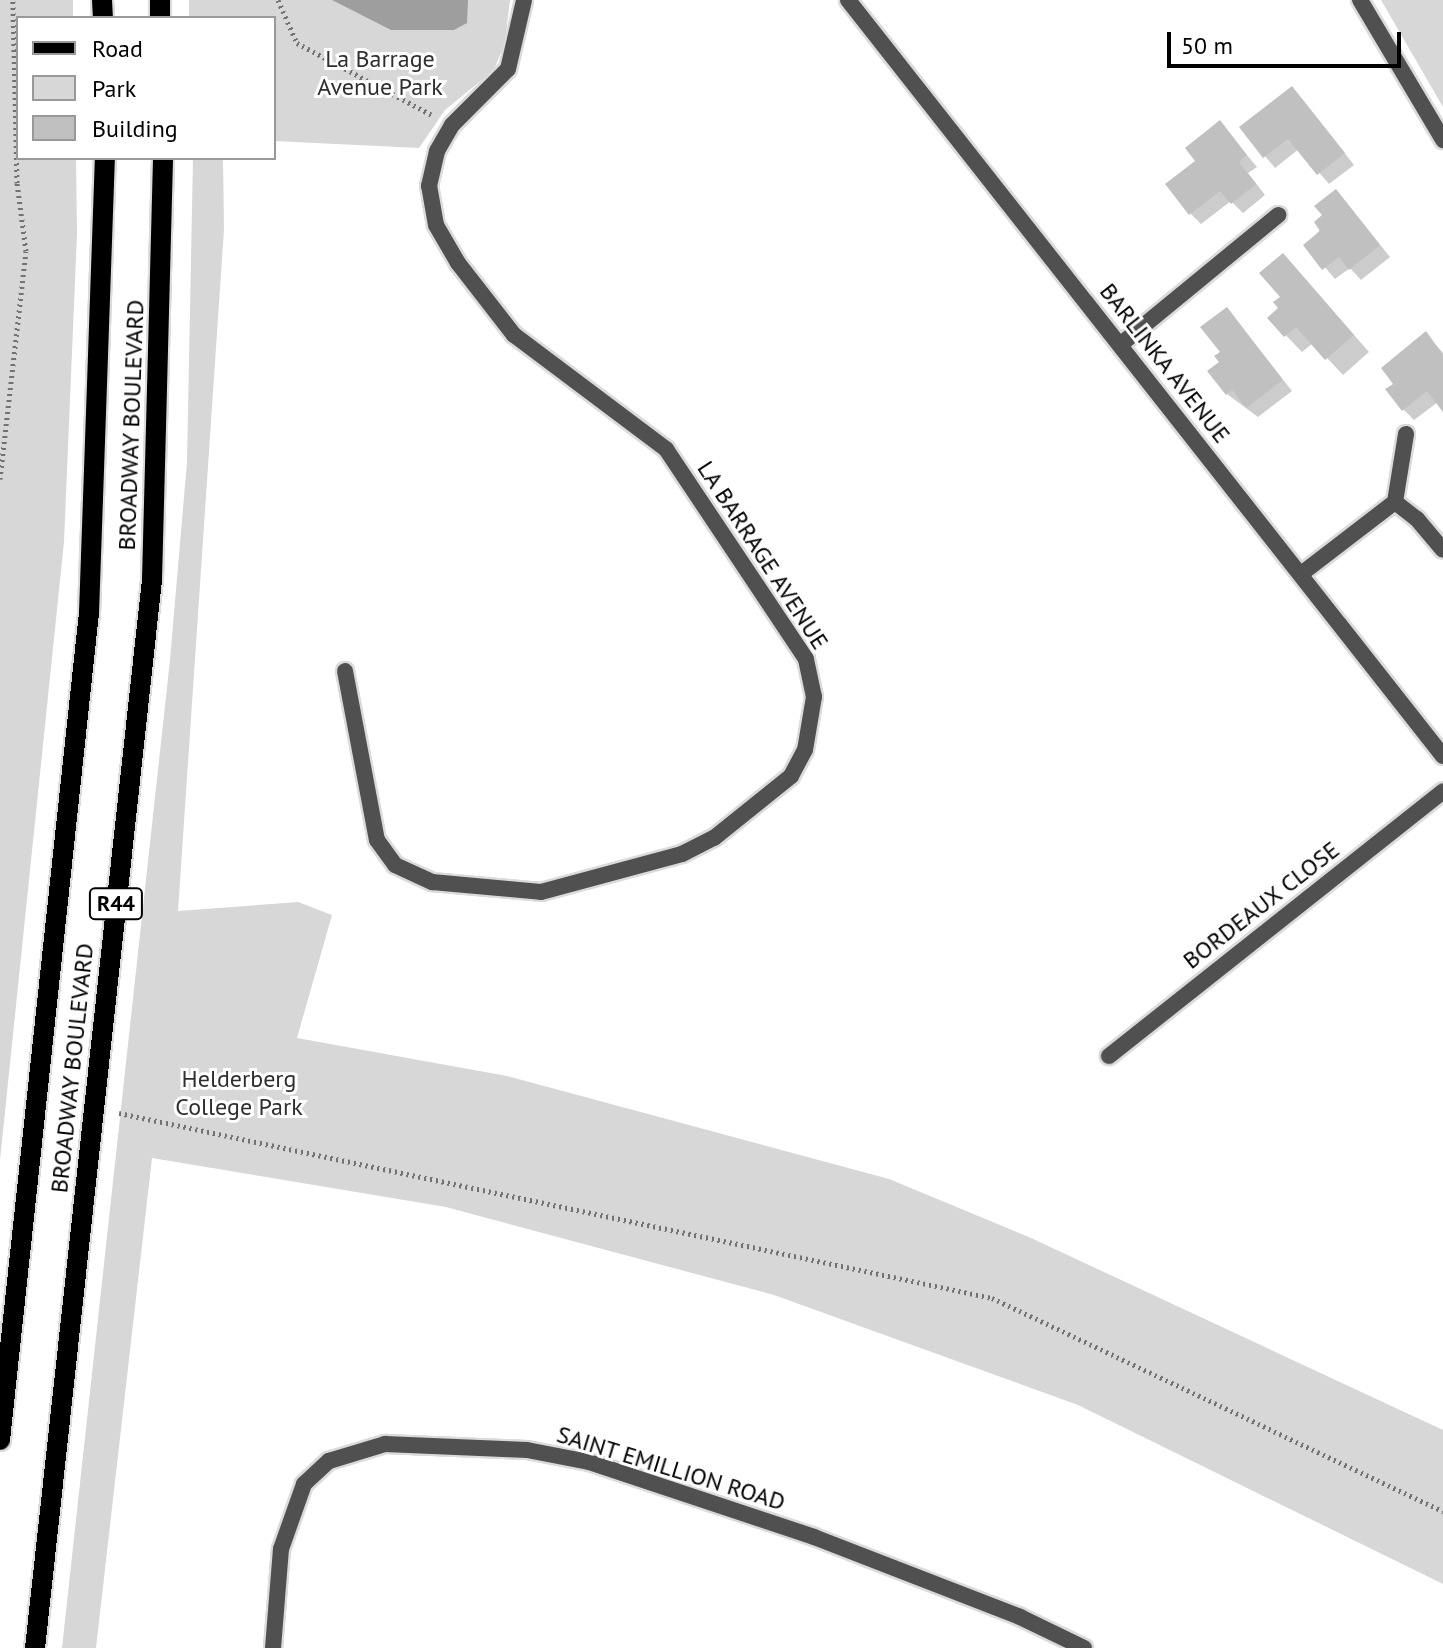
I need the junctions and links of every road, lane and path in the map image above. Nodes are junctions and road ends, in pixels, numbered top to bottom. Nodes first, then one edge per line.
1 (13, 0) edge
2 (278, 0) edge
3 (524, 0) edge
4 (848, 0) edge
5 (1360, 0) edge
6 (452, 125) junction
7 (16, 137) edge
8 (1443, 140) edge
9 (16, 160) edge
10 (105, 160) edge
11 (163, 160) edge
12 (1278, 215) dead end
13 (1120, 345) junction
14 (1406, 434) dead end
15 (0, 479) edge
16 (1395, 502) junction
17 (1443, 550) edge
18 (1301, 574) junction
19 (345, 671) dead end
20 (1443, 756) edge
21 (1443, 791) edge
22 (1109, 1056) dead end
23 (94, 1108) junction
24 (0, 1440) edge
25 (1443, 1511) edge
26 (35, 1648) edge
27 (273, 1648) edge
28 (1084, 1648) edge

1 - 7 path
2 - 6 path
3 - 6 street, LA BARRAGE AVENUE
4 - 13 street, BARLINKA AVENUE
5 - 8 street
6 - 19 street, LA BARRAGE AVENUE
9 - 15 path
10 - 24 main road, BROADWAY BOULEVARD / R44
11 - 23 main road, BROADWAY BOULEVARD / R44
12 - 13 street
13 - 18 street, BARLINKA AVENUE
14 - 16 street
16 - 17 street
16 - 18 street
18 - 20 street, BARLINKA AVENUE
21 - 22 street, BORDEAUX CLOSE
23 - 25 path
23 - 26 main road, BROADWAY BOULEVARD / R44
27 - 28 street, SAINT EMILLION ROAD

